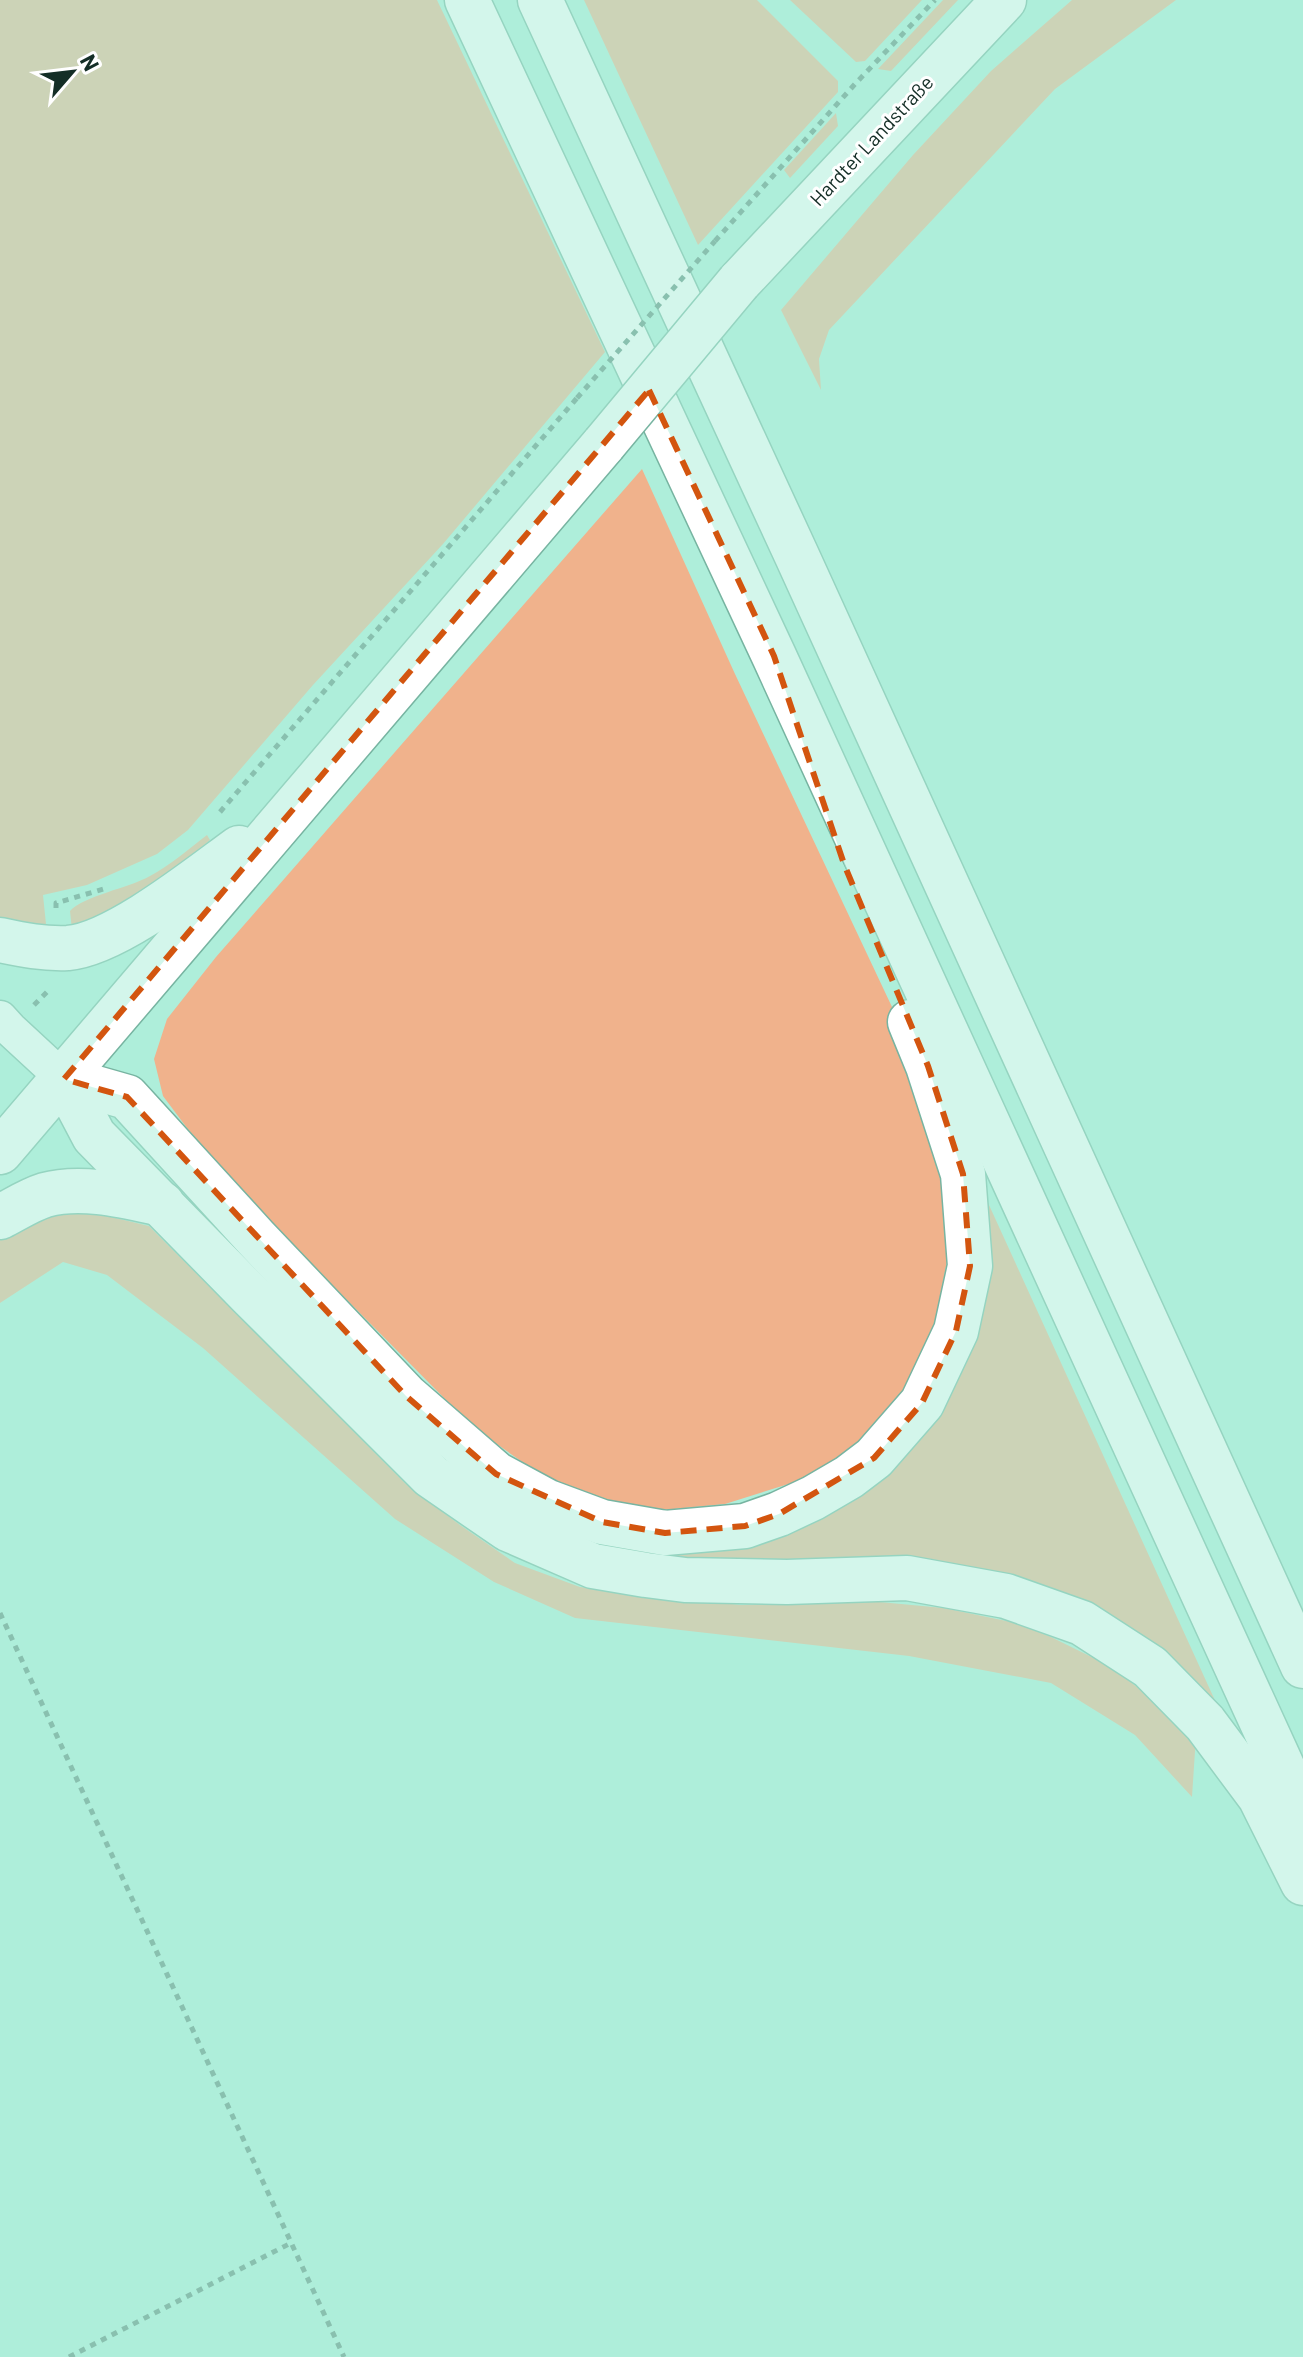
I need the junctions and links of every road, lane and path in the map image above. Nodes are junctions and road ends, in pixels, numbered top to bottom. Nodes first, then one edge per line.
1 (467, 0) edge
2 (540, 0) edge
3 (554, 0) edge
4 (935, 0) edge
5 (1004, 0) edge
6 (581, 86) junction
7 (774, 656) junction
8 (293, 810) junction
9 (217, 815) dead end
10 (116, 885) dead end
11 (0, 940) edge
12 (58, 947) junction
13 (5, 1024) edge
14 (64, 1079) junction
15 (0, 1152) edge
16 (162, 1204) junction
17 (0, 1217) edge
18 (0, 1613) edge
19 (1303, 1666) edge
20 (1303, 1812) edge
21 (1303, 1883) edge
22 (291, 2243) junction
23 (69, 2357) edge
24 (344, 2357) edge

1 - 7 main road
2 - 6 main road
3 - 6 main road
4 - 9 path, bridge
5 - 8 main road, Hardter Landstraße, bridge
6 - 19 main road
7 - 14 main road
7 - 20 main road
8 - 12 main road
8 - 14 main road
10 - 12 path
11 - 12 main road
12 - 13 path
13 - 14 street
14 - 15 main road
14 - 16 main road
16 - 17 main road
16 - 21 main road
18 - 22 path
22 - 23 path
22 - 24 path

